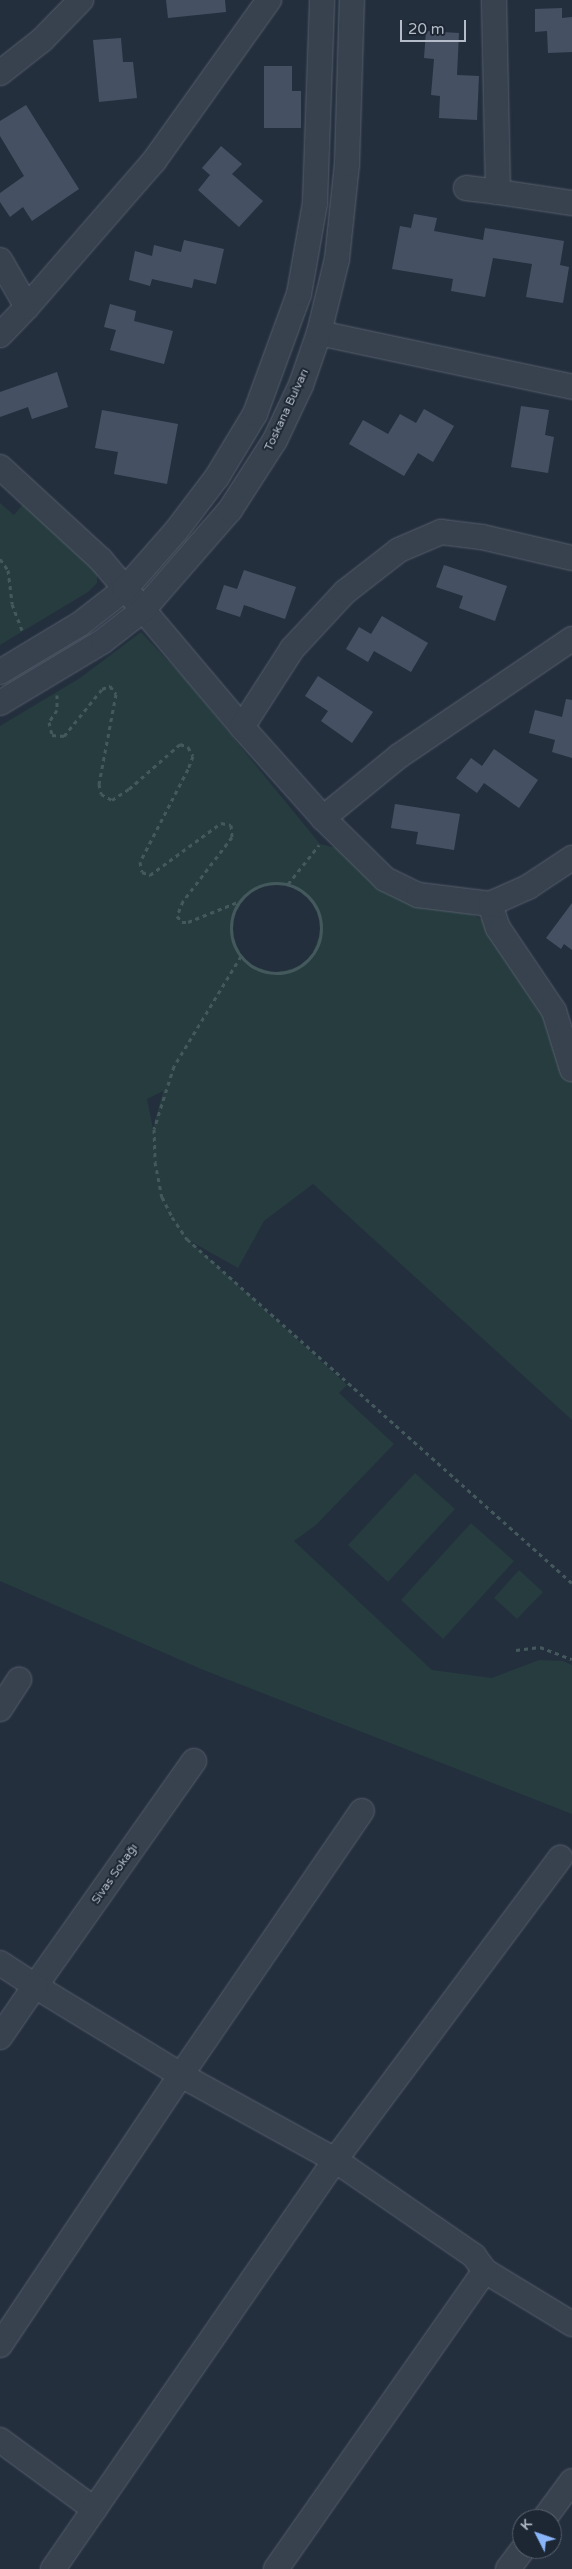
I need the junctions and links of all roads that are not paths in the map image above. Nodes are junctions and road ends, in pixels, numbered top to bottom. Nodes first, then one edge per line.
1 (81, 0) edge
2 (269, 0) edge
3 (322, 0) edge
4 (352, 0) edge
5 (494, 0) edge
6 (0, 73) edge
7 (466, 188) dead end
8 (498, 192) junction
9 (572, 203) edge
10 (0, 260) edge
11 (27, 307) junction
12 (319, 333) junction
13 (0, 335) edge
14 (572, 388) edge
15 (0, 466) edge
16 (572, 558) edge
17 (125, 589) junction
18 (143, 610) junction
19 (572, 639) edge
20 (0, 672) edge
21 (0, 703) edge
22 (242, 727) junction
23 (323, 818) junction
24 (572, 858) edge
25 (490, 904) junction
26 (572, 1069) edge
27 (19, 1680) dead end
28 (0, 1709) edge
29 (194, 1761) dead end
30 (362, 1811) dead end
31 (560, 1858) dead end
32 (0, 1963) edge
33 (35, 1986) junction
34 (0, 2037) edge
35 (181, 2074) junction
36 (334, 2160) junction
37 (484, 2272) junction
38 (572, 2324) edge
39 (0, 2345) edge
40 (0, 2440) edge
41 (572, 2481) edge
42 (551, 2509) edge
43 (94, 2510) junction
44 (53, 2569) edge
45 (276, 2569) edge

1 - 6 street
2 - 11 street
3 - 17 street
4 - 12 street, Toskana Bulvarı
5 - 8 street
7 - 8 street
8 - 9 street
10 - 11 street
11 - 13 street
12 - 14 street
12 - 18 street, Toskana Bulvarı
15 - 17 street
16 - 22 street
17 - 18 street
17 - 20 street
18 - 21 street, Toskana Bulvarı
18 - 22 street
19 - 23 street
22 - 23 street
23 - 25 street
24 - 25 street
25 - 26 street
27 - 28 street
29 - 33 street, Sivas Sokağı
30 - 35 street
31 - 36 street
32 - 33 street
33 - 34 street, Sivas Sokağı
33 - 35 street
35 - 36 street
35 - 39 street
36 - 37 street
36 - 43 street
37 - 38 street
37 - 45 street
40 - 43 street
41 - 42 street
43 - 44 street

